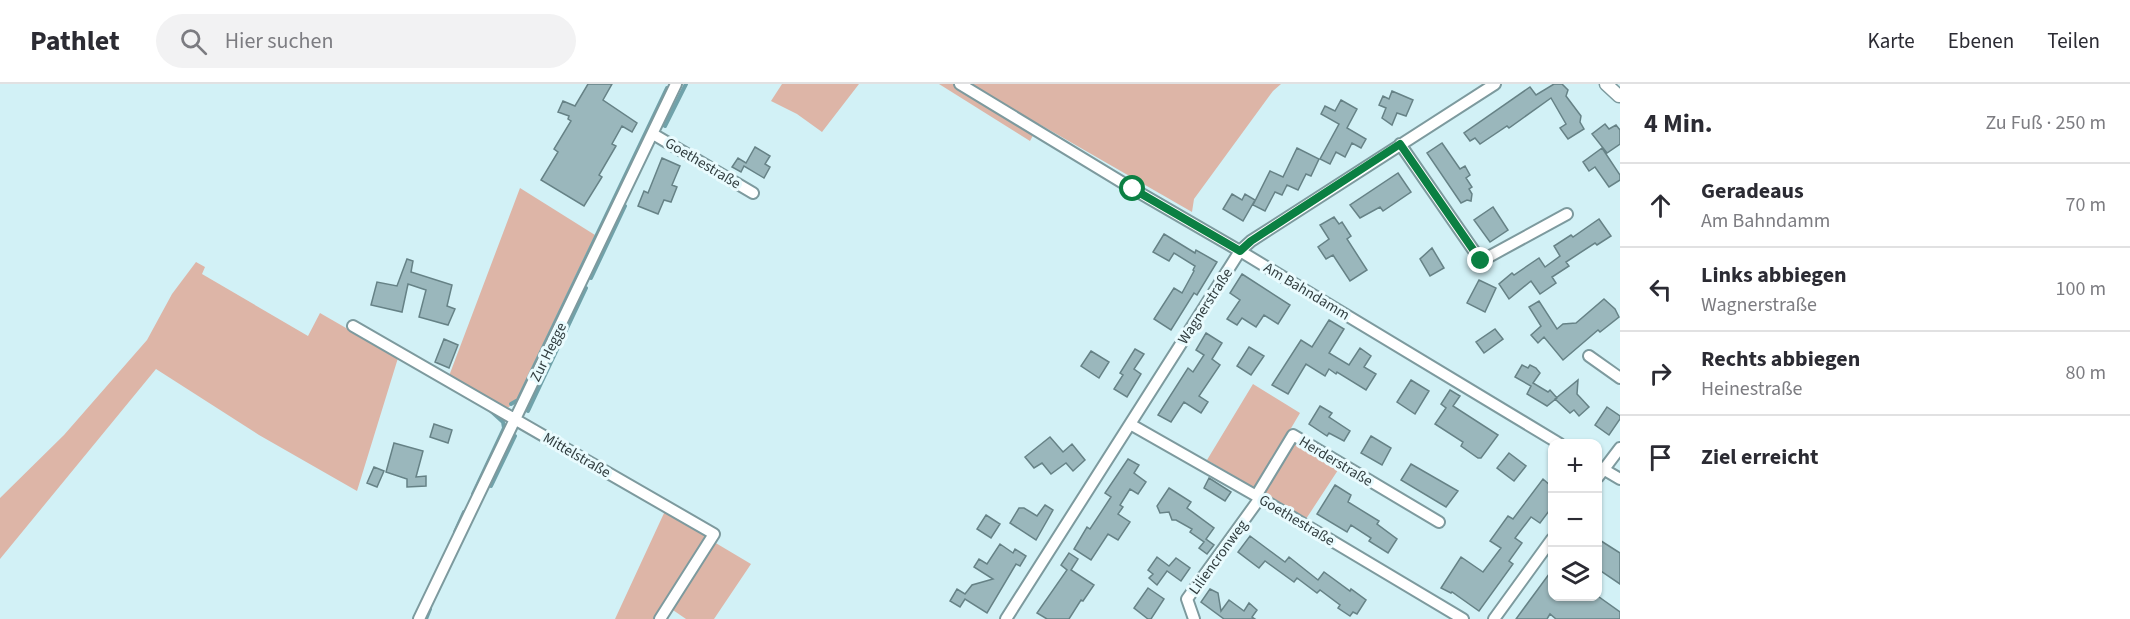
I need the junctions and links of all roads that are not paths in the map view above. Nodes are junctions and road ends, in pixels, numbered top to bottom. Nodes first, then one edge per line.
1 (676, 84) edge
2 (960, 84) edge
3 (1495, 84) edge
4 (1606, 84) edge
5 (1611, 84) edge
6 (1619, 97) edge
7 (653, 134) junction
8 (1400, 144) junction
9 (753, 193) dead end
10 (1567, 214) dead end
11 (1240, 251) junction
12 (352, 326) dead end
13 (1589, 356) dead end
14 (1620, 378) edge
15 (516, 420) junction
16 (1130, 424) junction
17 (1552, 439) edge
18 (1620, 448) edge
19 (1602, 468) edge
20 (1602, 472) edge
21 (1620, 479) edge
22 (1258, 497) junction
23 (1439, 522) dead end
24 (1548, 545) edge
25 (419, 619) edge
26 (660, 619) edge
27 (1006, 619) edge
28 (1194, 619) edge
29 (1463, 619) edge
30 (1494, 619) edge

1 - 7 street, Zur Hegge
2 - 11 street, Am Bahndamm
3 - 8 street, Wagnerstraße
4 - 6 street
5 - 6 street
7 - 9 street, Goethestraße
7 - 15 street, Zur Hegge
8 - 10 street
8 - 11 street, Wagnerstraße
11 - 16 street, Wagnerstraße
11 - 17 street, Am Bahndamm
12 - 15 street, Mittelstraße
13 - 14 street
15 - 25 street, Zur Hegge
15 - 26 street, Mittelstraße
16 - 22 street, Goethestraße
16 - 27 street, Wagnerstraße
18 - 19 street
20 - 21 street
22 - 23 street, Herderstraße
22 - 28 street, Liliencronweg
22 - 29 street, Goethestraße
24 - 30 street

